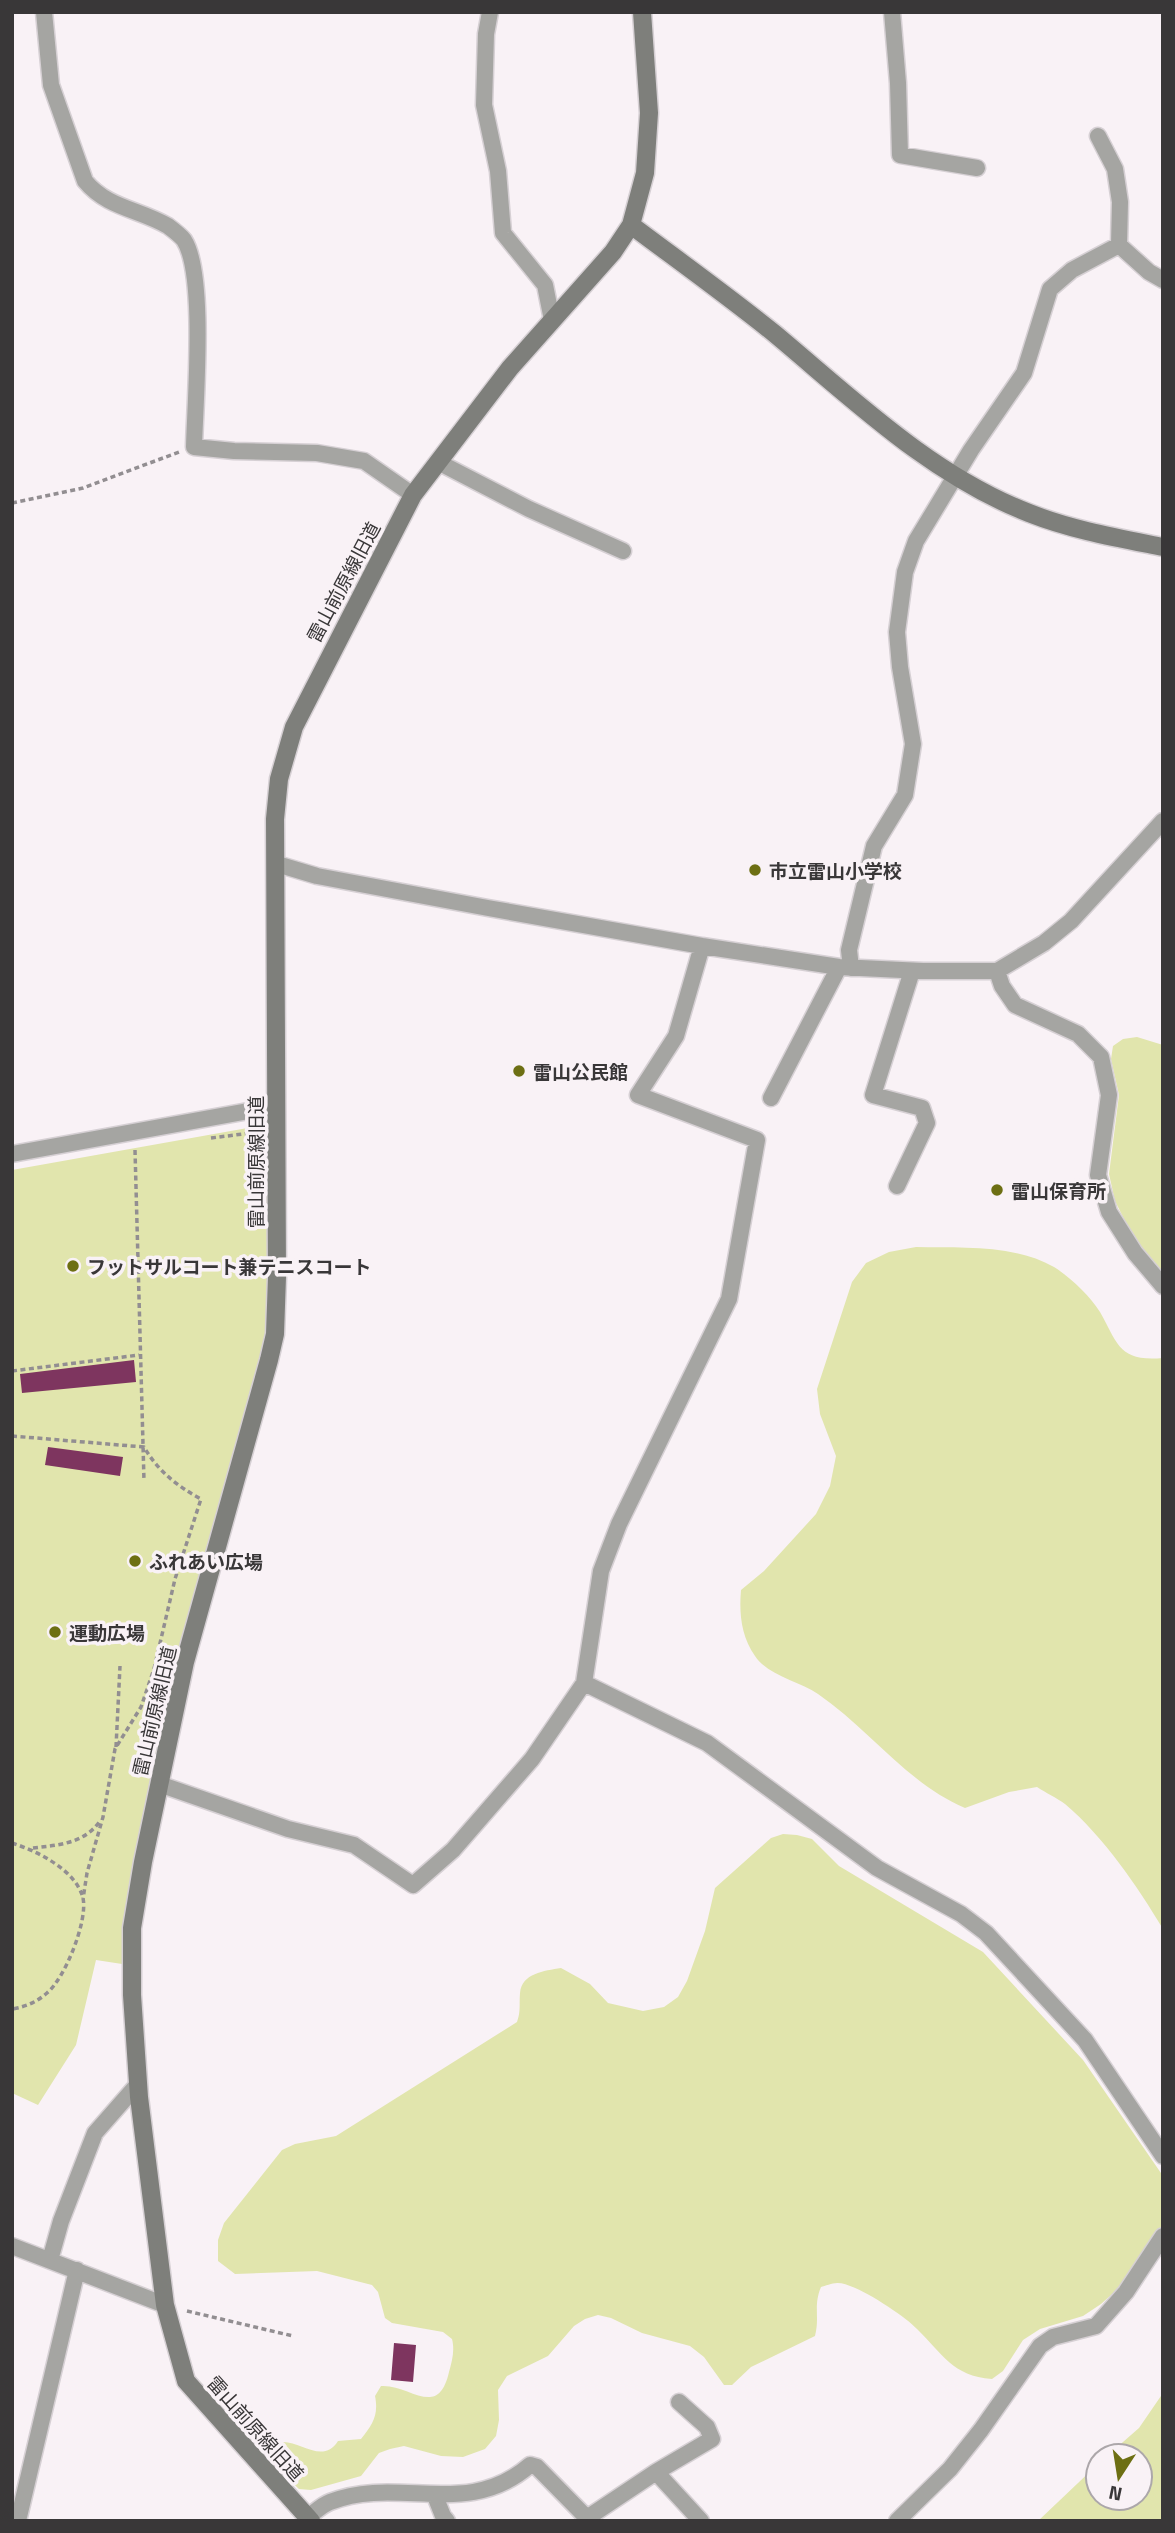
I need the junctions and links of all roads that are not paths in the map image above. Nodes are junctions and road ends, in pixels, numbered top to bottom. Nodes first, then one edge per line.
1 (44, 12) edge
2 (490, 12) edge
3 (642, 12) edge
4 (892, 12) edge
5 (1098, 136) dead end
6 (977, 167) dead end
7 (631, 225) junction
8 (1119, 245) junction
9 (1163, 280) edge
10 (552, 320) junction
11 (438, 462) junction
12 (956, 475) junction
13 (413, 495) junction
14 (1163, 547) edge
15 (623, 551) dead end
16 (1163, 821) edge
17 (277, 864) junction
18 (702, 946) junction
19 (845, 968) junction
20 (912, 971) junction
21 (997, 971) junction
22 (771, 1098) dead end
23 (276, 1107) junction
24 (12, 1154) edge
25 (897, 1186) dead end
26 (1163, 1286) edge
27 (583, 1683) junction
28 (159, 1784) junction
29 (138, 2084) junction
30 (1163, 2156) edge
31 (1163, 2236) edge
32 (12, 2246) edge
33 (50, 2260) junction
34 (77, 2270) junction
35 (165, 2305) junction
36 (679, 2402) dead end
37 (656, 2472) junction
38 (435, 2496) junction
39 (309, 2519) edge
40 (588, 2519) edge
41 (18, 2521) edge
42 (447, 2521) edge
43 (701, 2521) edge
44 (897, 2521) edge

1 - 13 street
2 - 10 street
3 - 7 street, 雷山前原線旧道
4 - 6 street
5 - 8 street
7 - 10 street, 雷山前原線旧道
7 - 12 street
8 - 9 street
8 - 12 street
10 - 11 street, 雷山前原線旧道
11 - 13 street, 雷山前原線旧道
11 - 15 street
12 - 14 street
12 - 19 street
13 - 17 street, 雷山前原線旧道
16 - 21 street
17 - 18 street
17 - 23 street, 雷山前原線旧道
18 - 19 street
18 - 27 street
19 - 20 street
19 - 22 street
20 - 21 street
20 - 25 street
21 - 26 street
23 - 24 street
23 - 28 street, 雷山前原線旧道
27 - 28 street
27 - 30 street
28 - 29 street, 雷山前原線旧道
29 - 33 street
29 - 35 street, 雷山前原線旧道
31 - 44 street
32 - 33 street
33 - 34 street
34 - 35 street
34 - 41 street
35 - 39 street, 雷山前原線旧道
36 - 37 street
37 - 40 street
37 - 43 street
38 - 39 street
38 - 40 street
38 - 42 street

